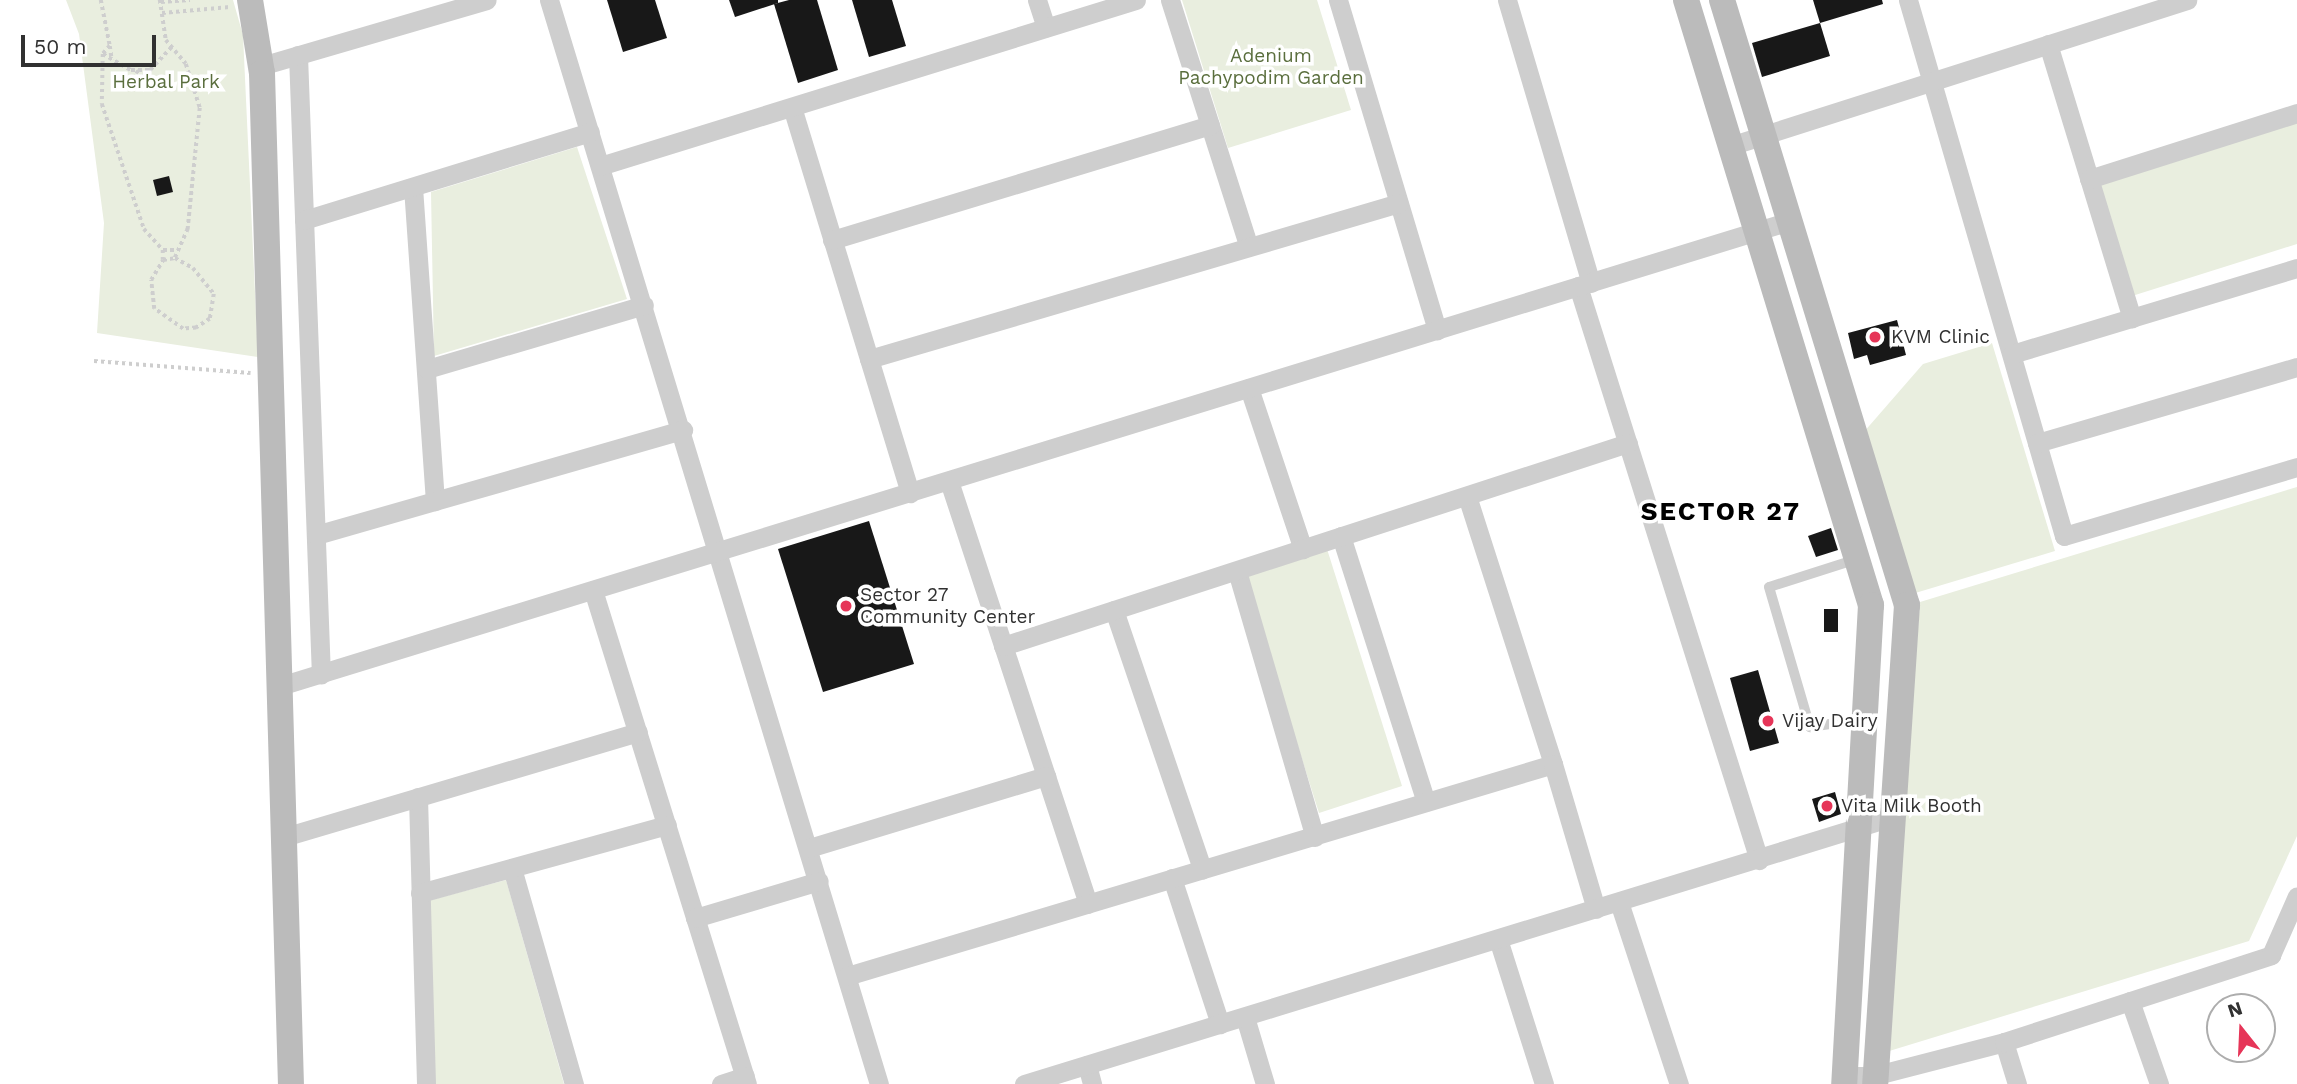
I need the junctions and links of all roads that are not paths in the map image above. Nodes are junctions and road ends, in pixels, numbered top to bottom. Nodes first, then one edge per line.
1 (487, 0) edge
2 (549, 0) edge
3 (1037, 0) edge
4 (1136, 0) edge
5 (1170, 0) edge
6 (1338, 0) edge
7 (1507, 0) edge
8 (1686, 0) edge
9 (1722, 0) edge
10 (1909, 0) edge
11 (2186, 0) edge
12 (256, 1) edge
13 (1046, 28) junction
14 (2048, 44) junction
15 (298, 55) junction
16 (261, 66) junction
17 (1934, 81) junction
18 (792, 107) junction
19 (2297, 113) edge
20 (1210, 125) junction
21 (590, 132) junction
22 (1764, 135) junction
23 (1730, 146) junction
24 (600, 166) junction
25 (2089, 179) junction
26 (413, 187) junction
27 (1399, 203) junction
28 (304, 220) junction
29 (1790, 221) junction
30 (1757, 232) junction
31 (832, 240) junction
32 (1249, 247) junction
33 (2297, 268) edge
34 (1584, 285) junction
35 (644, 305) junction
36 (2132, 318) junction
37 (1437, 330) junction
38 (2012, 355) junction
39 (869, 359) junction
40 (2297, 366) edge
41 (427, 369) junction
42 (1249, 388) junction
43 (683, 430) junction
44 (1628, 443) junction
45 (2037, 443) junction
46 (2297, 467) edge
47 (949, 481) junction
48 (910, 493) junction
49 (1467, 496) junction
50 (435, 501) junction
51 (316, 535) junction
52 (1341, 537) junction
53 (1303, 549) junction
54 (720, 551) junction
55 (1857, 559) junction
56 (1237, 570) junction
57 (593, 590) junction
58 (1114, 610) junction
59 (1003, 646) junction
60 (321, 674) junction
61 (280, 686) junction
62 (1863, 719) junction
63 (638, 732) junction
64 (1553, 764) junction
65 (1046, 776) junction
66 (418, 797) junction
67 (1426, 802) junction
68 (1892, 817) junction
69 (667, 825) junction
70 (1857, 825) junction
71 (284, 837) junction
72 (1315, 837) junction
73 (809, 848) junction
74 (1759, 860) junction
75 (512, 868) junction
76 (1202, 869) junction
77 (1172, 878) junction
78 (819, 881) junction
79 (420, 893) junction
80 (2297, 896) edge
81 (1619, 902) junction
82 (1088, 904) junction
83 (1596, 909) junction
84 (695, 918) junction
85 (1498, 939) junction
86 (847, 976) junction
87 (2130, 1001) junction
88 (1245, 1017) junction
89 (1220, 1024) junction
90 (2004, 1042) junction
91 (1090, 1074) edge
92 (746, 1080) edge
93 (1843, 1080) edge
94 (1874, 1080) edge
95 (1542, 1083) edge
96 (291, 1084) edge
97 (426, 1084) edge
98 (574, 1084) edge
99 (721, 1084) edge
100 (879, 1084) edge
101 (1024, 1084) edge
102 (1265, 1084) edge
103 (1679, 1084) edge
104 (2017, 1084) edge
105 (2159, 1084) edge

1 - 15 street
2 - 21 street
3 - 13 street
4 - 13 street
5 - 20 street
6 - 27 street
7 - 34 street
8 - 23 street
9 - 22 street
10 - 17 street
11 - 14 street
12 - 16 street
13 - 18 street
14 - 17 street
14 - 25 street
15 - 16 street
15 - 28 street
16 - 61 street
17 - 22 street
17 - 38 street
18 - 24 street
18 - 31 street
19 - 25 street
20 - 31 street
20 - 32 street
21 - 24 street
21 - 26 street
22 - 23 street
22 - 29 street
23 - 30 street
24 - 35 street
25 - 36 street
26 - 28 street
26 - 41 street
27 - 32 street
27 - 37 street
28 - 51 street
29 - 30 street
29 - 68 street
30 - 34 street
30 - 55 street
31 - 39 street
32 - 39 street
33 - 36 street
34 - 37 street
34 - 44 street
35 - 41 street
35 - 43 street
36 - 38 street
37 - 42 street
38 - 45 street
39 - 48 street
40 - 45 street
41 - 50 street
42 - 47 street
42 - 53 street
43 - 50 street
43 - 54 street
44 - 49 street
44 - 74 street
45 - 46 street
47 - 48 street
47 - 59 street
48 - 54 street
49 - 52 street
49 - 64 street
50 - 51 street
51 - 60 street
52 - 53 street
52 - 67 street
53 - 56 street
54 - 57 street
54 - 73 street
55 - 62 street
55 - 62 lane
56 - 58 street
56 - 72 street
57 - 60 street
57 - 63 street
58 - 59 street
58 - 76 street
59 - 65 street
60 - 61 street
61 - 71 street
62 - 70 street
63 - 66 street
63 - 69 street
64 - 67 street
64 - 83 street
65 - 73 street
65 - 82 street
66 - 71 street
66 - 79 street
67 - 72 street
68 - 70 street
68 - 94 street
69 - 75 street
69 - 84 street
70 - 74 street
70 - 93 street
71 - 96 street
72 - 76 street
73 - 78 street
74 - 81 street
75 - 79 street
75 - 98 street
76 - 77 street
77 - 82 street
77 - 89 street
78 - 84 street
78 - 86 street
79 - 97 street
80 - 87 street
81 - 83 street
81 - 103 street
82 - 86 street
83 - 85 street
84 - 92 street
85 - 88 street
85 - 95 street
86 - 100 street
87 - 90 street
87 - 105 street
88 - 89 street
88 - 102 street
89 - 91 street
90 - 94 street
90 - 104 street
91 - 101 street
92 - 99 street
93 - 94 street

